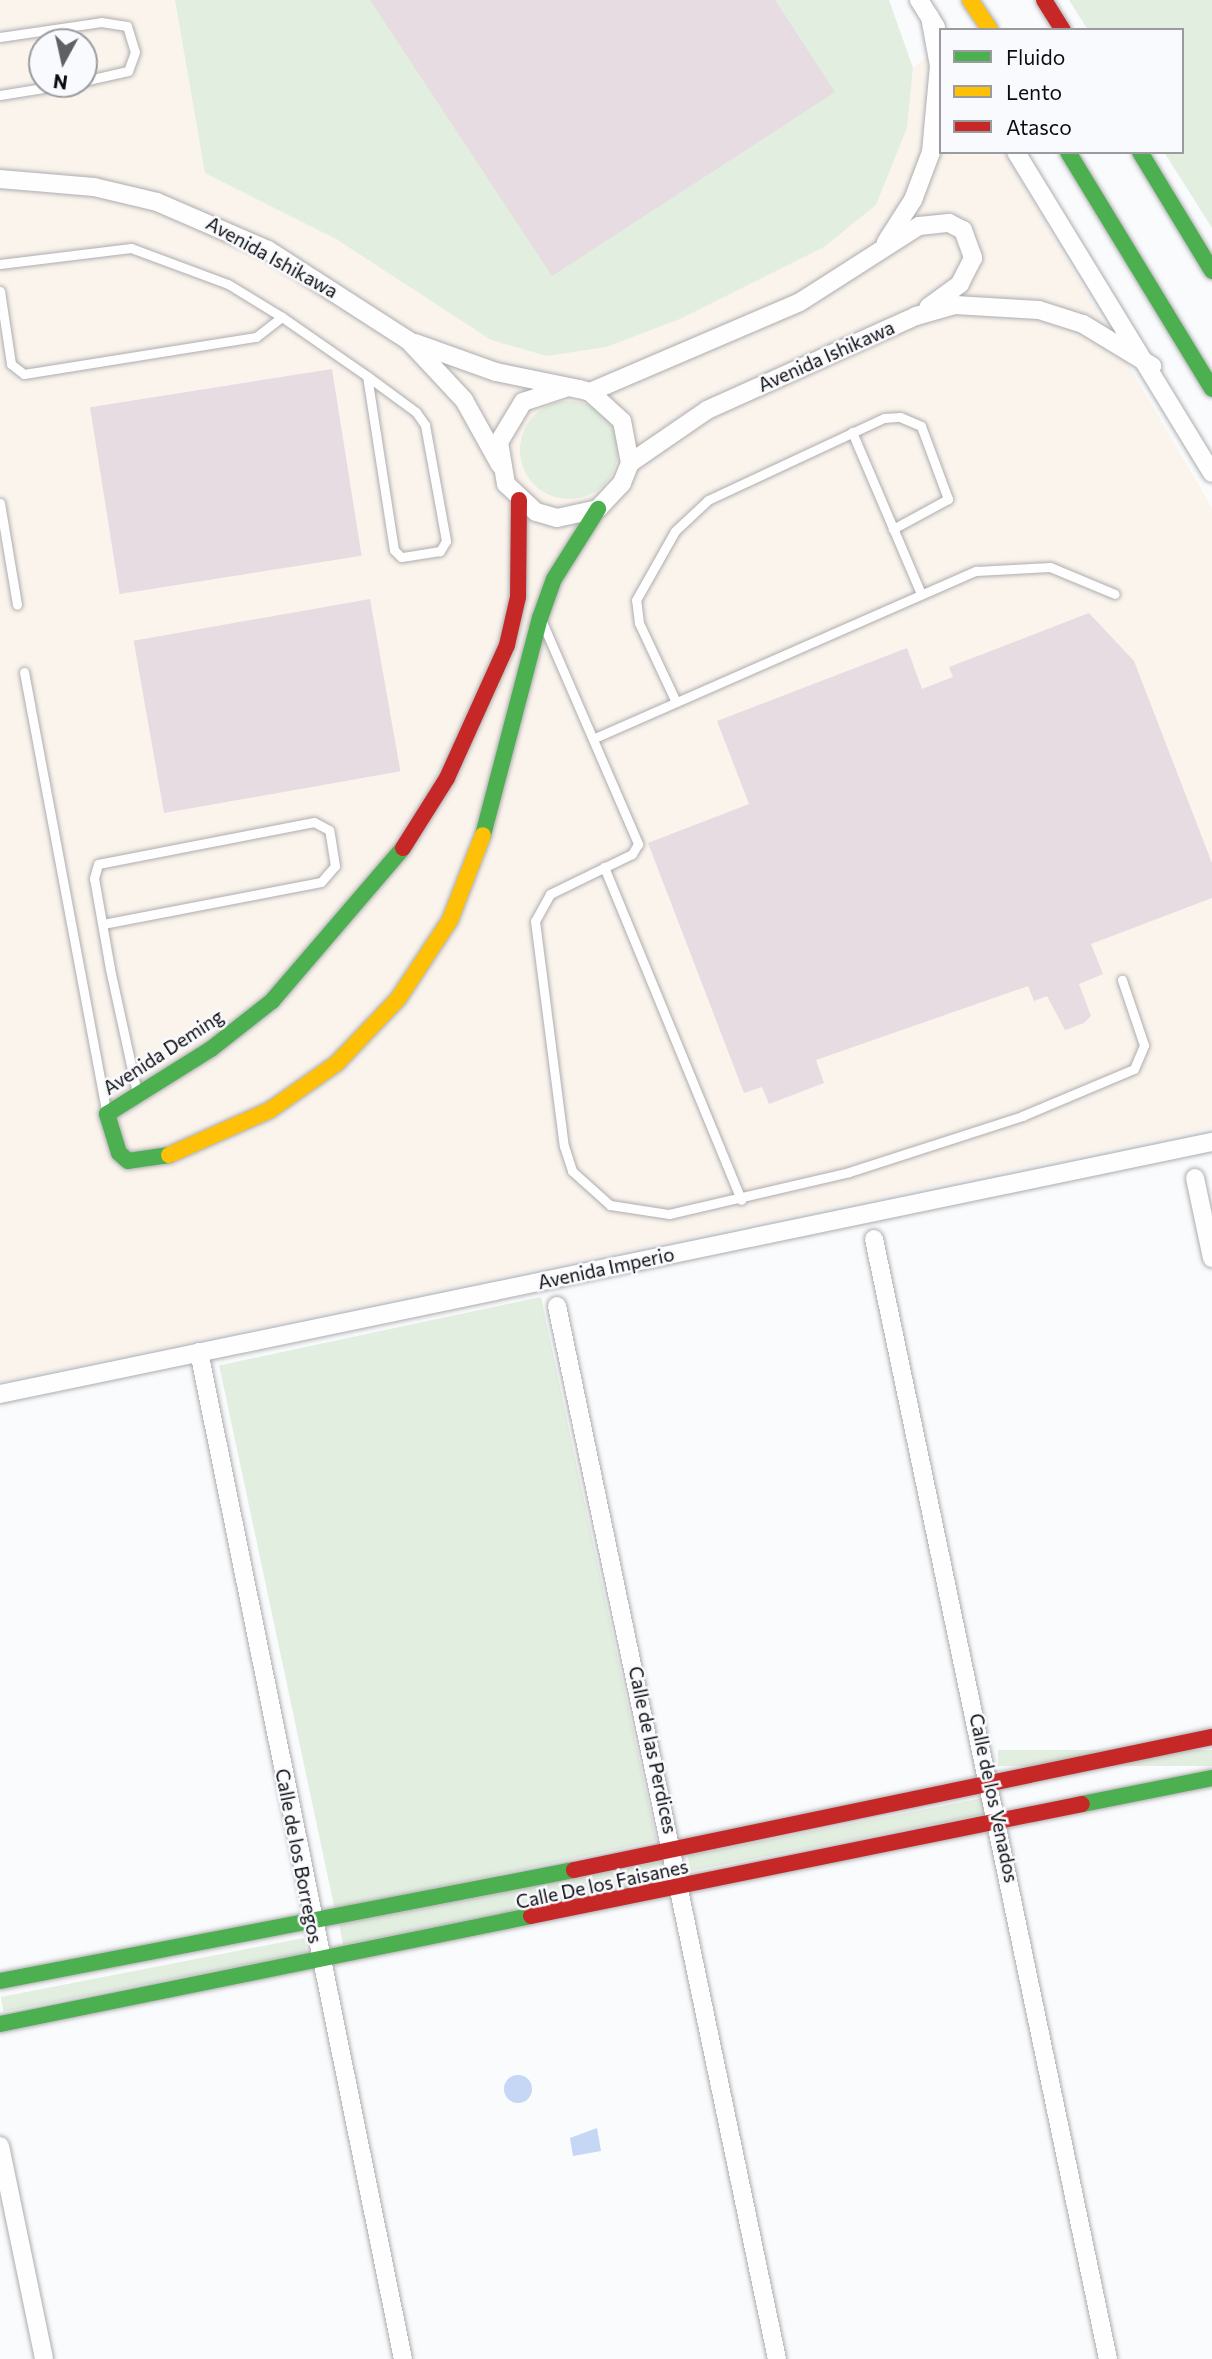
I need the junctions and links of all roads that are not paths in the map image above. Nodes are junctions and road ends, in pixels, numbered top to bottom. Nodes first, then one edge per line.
1 (919, 0) edge
2 (970, 0) edge
3 (1044, 0) edge
4 (930, 17) junction
5 (61, 28) edge
6 (989, 28) edge
7 (1062, 28) edge
8 (939, 31) edge
9 (28, 33) edge
10 (0, 37) edge
11 (98, 78) edge
12 (28, 90) edge
13 (0, 95) edge
14 (1017, 154) edge
15 (1069, 154) edge
16 (1141, 154) edge
17 (0, 179) edge
18 (884, 244) junction
19 (0, 264) edge
20 (1212, 271) edge
21 (0, 291) edge
22 (916, 316) junction
23 (282, 317) junction
24 (409, 341) junction
25 (1152, 366) junction
26 (367, 376) junction
27 (568, 387) junction
28 (1212, 388) edge
29 (590, 392) junction
30 (852, 432) junction
31 (630, 463) junction
32 (500, 466) junction
33 (1212, 473) edge
34 (519, 500) junction
35 (0, 503) edge
36 (598, 509) junction
37 (893, 529) junction
38 (921, 594) junction
39 (1115, 594) dead end
40 (518, 597) junction
41 (17, 605) dead end
42 (540, 618) junction
43 (24, 672) dead end
44 (676, 702) junction
45 (597, 737) junction
46 (604, 867) junction
47 (103, 924) junction
48 (1122, 980) dead end
49 (138, 1097) junction
50 (107, 1114) junction
51 (1212, 1142) edge
52 (1195, 1178) dead end
53 (741, 1200) junction
54 (874, 1239) dead end
55 (1212, 1258) edge
56 (557, 1306) dead end
57 (199, 1352) junction
58 (0, 1394) edge
59 (1212, 1737) edge
60 (1212, 1778) edge
61 (990, 1781) junction
62 (999, 1820) junction
63 (675, 1850) junction
64 (683, 1889) junction
65 (313, 1925) junction
66 (321, 1963) junction
67 (0, 1981) edge
68 (0, 2024) edge
69 (0, 2146) edge
70 (44, 2359) edge
71 (403, 2359) edge
72 (777, 2359) edge
73 (1108, 2359) edge

1 - 4 street
2 - 6 street
3 - 7 street
4 - 8 street
4 - 18 street
5 - 11 lane
9 - 10 lane
12 - 13 lane
14 - 25 street
15 - 28 street
16 - 20 street
17 - 24 street, Avenida Ishikawa
18 - 22 street
18 - 29 street
19 - 23 lane
21 - 23 lane
22 - 25 street
22 - 31 street, Avenida Ishikawa
23 - 26 lane
24 - 27 street, Avenida Ishikawa
24 - 32 street, Avenida Ishikawa
25 - 33 street
26 - 26 lane
27 - 29 street, Avenida Ishikawa
27 - 32 street, Avenida Ishikawa
29 - 31 street, Avenida Ishikawa
30 - 37 lane
30 - 37 lane
30 - 44 lane
31 - 36 street, Avenida Ishikawa
32 - 34 street, Avenida Ishikawa
34 - 36 street
34 - 40 street, Avenida Deming
35 - 41 lane
36 - 42 street, Avenida Deming
37 - 38 lane
38 - 39 lane
38 - 44 lane
40 - 42 lane
40 - 49 street, Avenida Deming
42 - 45 lane
42 - 50 street, Avenida Deming
43 - 50 lane
44 - 45 lane
45 - 46 lane
46 - 53 lane
46 - 53 lane
47 - 47 lane
47 - 49 lane
48 - 53 lane
49 - 50 street, Avenida Deming
51 - 57 street, Avenida Imperio
52 - 55 street
54 - 61 street, Calle de los Venados
56 - 63 street, Calle de las Perdices
57 - 58 street, Avenida Imperio
57 - 65 street, Calle de los Borregos
59 - 61 street, Calle De los Faisanes
60 - 62 street, Calle De los Faisanes
61 - 62 street, Calle de los Venados
61 - 63 street, Calle De los Faisanes
62 - 64 street, Calle De los Faisanes
62 - 73 street, Calle de los Venados
63 - 64 street, Calle de las Perdices
63 - 65 street, Calle De los Faisanes
64 - 66 street, Calle De los Faisanes
64 - 72 street, Calle de las Perdices
65 - 66 street, Calle de los Borregos
65 - 67 street, Calle De los Faisanes
66 - 68 street, Calle De los Faisanes
66 - 71 street, Calle de los Borregos
69 - 70 street

